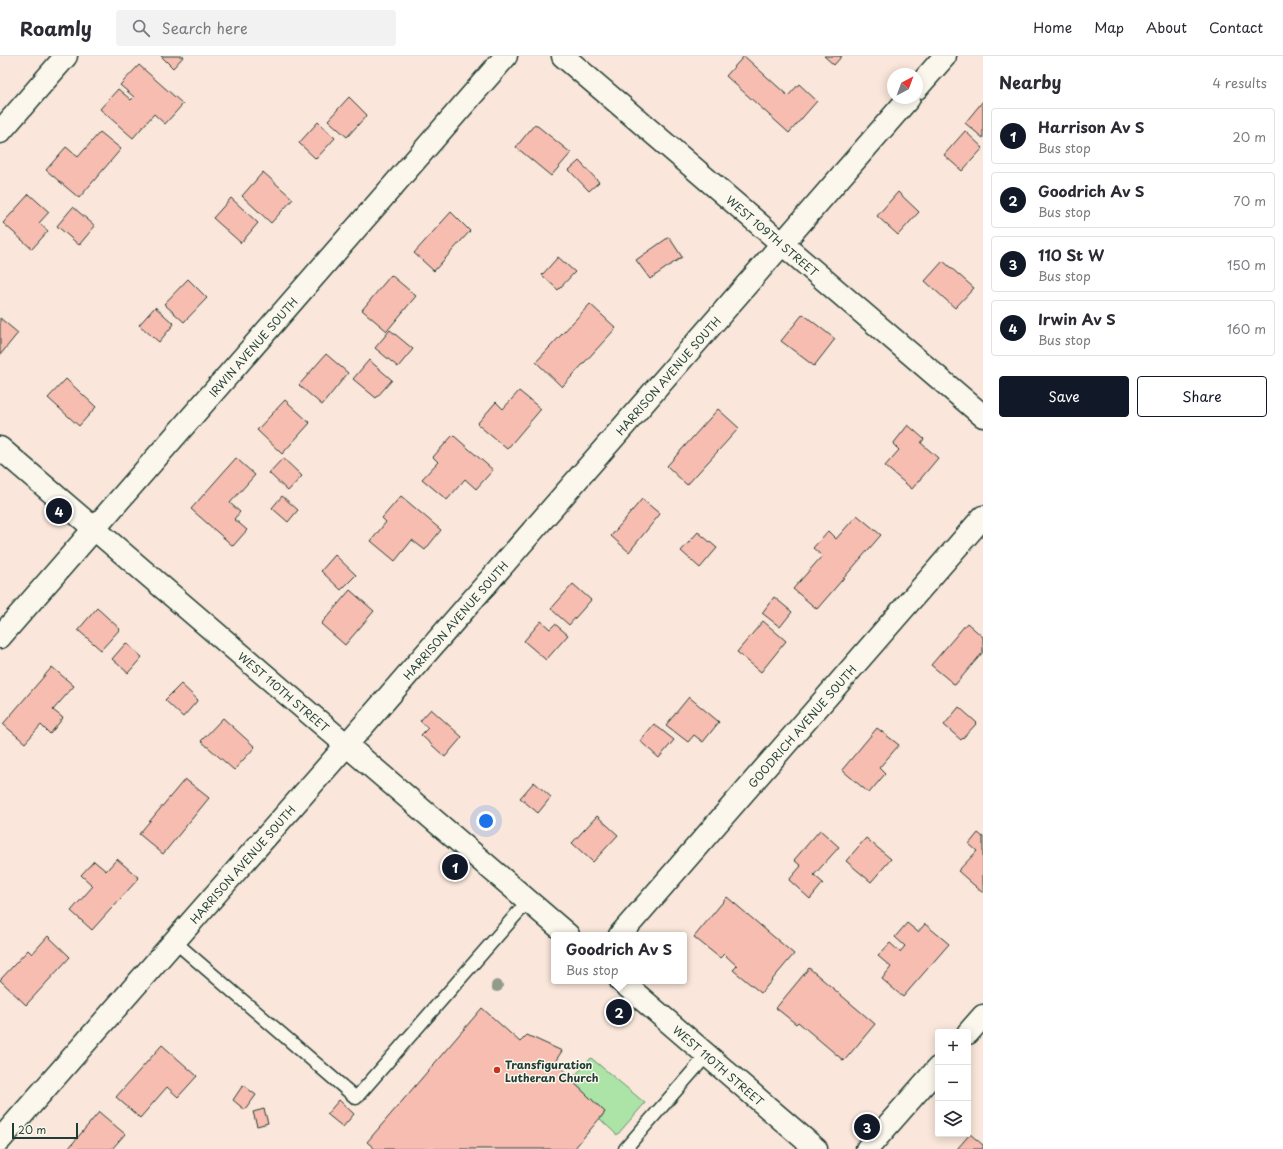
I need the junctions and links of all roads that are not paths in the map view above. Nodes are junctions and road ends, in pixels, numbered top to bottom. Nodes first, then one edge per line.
1 (66, 56) edge
2 (506, 56) edge
3 (563, 56) edge
4 (945, 56) edge
5 (923, 81) edge
6 (903, 104) edge
7 (0, 132) edge
8 (782, 244) junction
9 (983, 416) edge
10 (0, 448) edge
11 (983, 517) edge
12 (95, 530) junction
13 (0, 637) edge
14 (347, 744) junction
15 (528, 901) junction
16 (564, 932) edge
17 (623, 932) edge
18 (174, 941) junction
19 (624, 984) edge
20 (983, 1016) edge
21 (971, 1030) edge
22 (707, 1055) junction
23 (935, 1071) edge
24 (0, 1140) edge
25 (625, 1149) edge
26 (816, 1149) edge
27 (867, 1149) edge

1 - 7 street
2 - 12 street, IRWIN AVENUE SOUTH
3 - 8 street, WEST 109TH STREET
4 - 5 street
6 - 8 street, HARRISON AVENUE SOUTH
8 - 9 street, WEST 109TH STREET
8 - 14 street, HARRISON AVENUE SOUTH
10 - 12 street, WEST 110TH STREET
11 - 17 street, GOODRICH AVENUE SOUTH
12 - 13 street, IRWIN AVENUE SOUTH
12 - 14 street, WEST 110TH STREET
14 - 15 street, WEST 110TH STREET
14 - 18 street, HARRISON AVENUE SOUTH
15 - 16 street, WEST 110TH STREET
15 - 18 lane
18 - 24 street, HARRISON AVENUE SOUTH
19 - 22 street, WEST 110TH STREET
20 - 21 street
22 - 25 lane
22 - 26 street, WEST 110TH STREET
23 - 27 street

